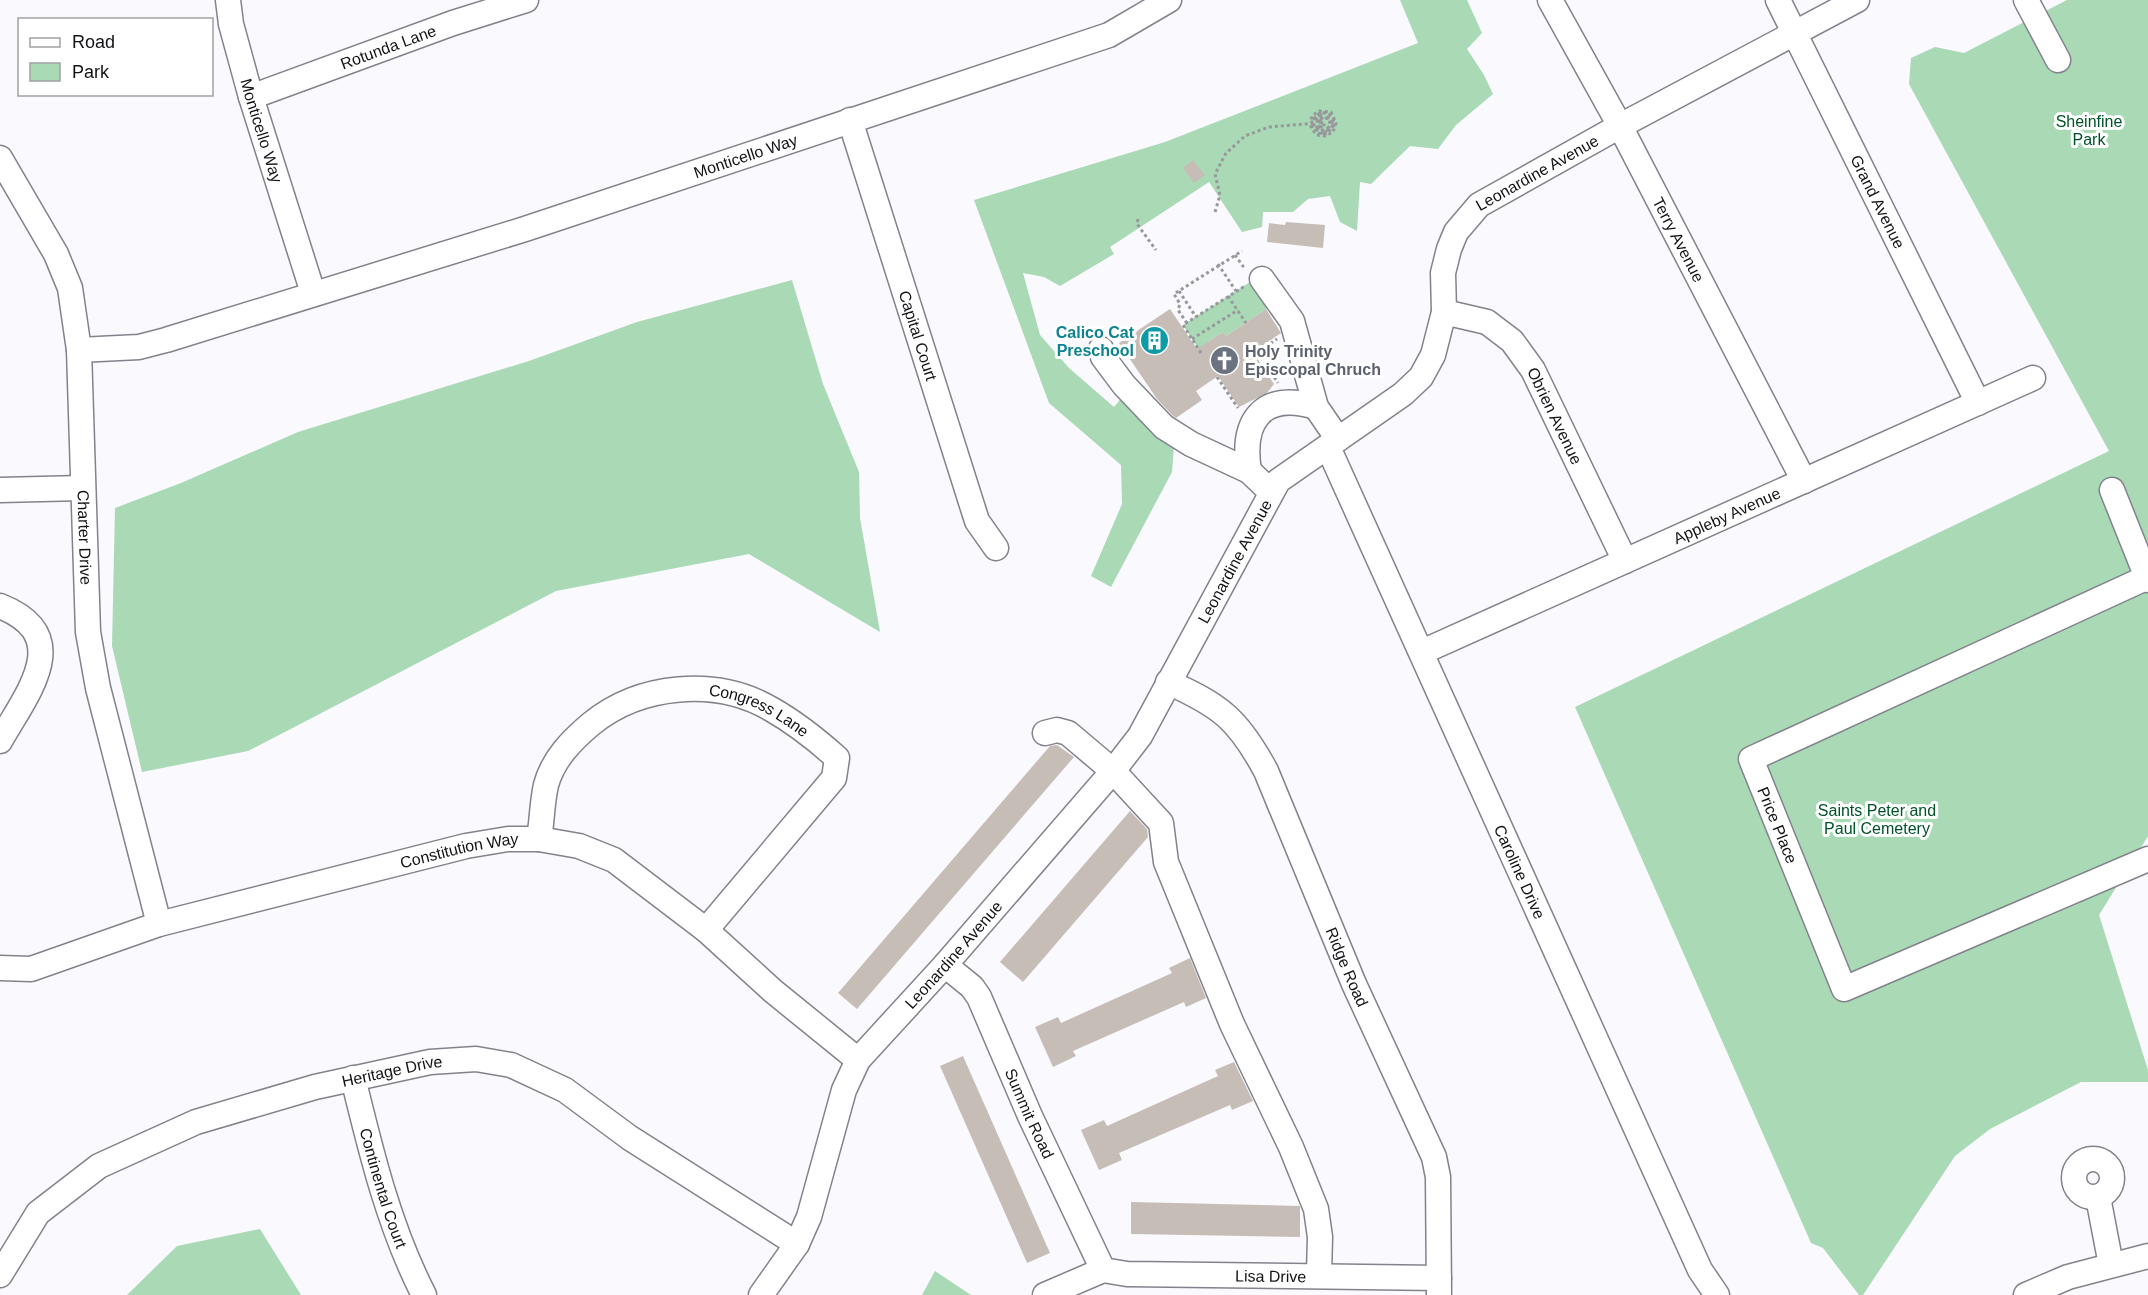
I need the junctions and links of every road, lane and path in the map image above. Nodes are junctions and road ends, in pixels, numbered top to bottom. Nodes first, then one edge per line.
1 (228, 0) edge
2 (526, 0) edge
3 (1169, 0) edge
4 (1550, 0) edge
5 (1778, 0) edge
6 (1857, 0) edge
7 (2026, 0) edge
8 (453, 12) edge
9 (1796, 33) junction
10 (2058, 60) dead end
11 (251, 97) junction
12 (850, 120) junction
13 (1325, 123) dead end
14 (1620, 126) junction
15 (0, 158) edge
16 (1215, 212) dead end
17 (1138, 219) dead end
18 (1156, 250) dead end
19 (1242, 251) dead end
20 (1218, 265) junction
21 (1262, 279) dead end
22 (1179, 290) junction
23 (313, 293) junction
24 (1228, 296) junction
25 (1238, 310) junction
26 (1444, 312) junction
27 (1196, 317) junction
28 (1246, 322) dead end
29 (1187, 323) junction
30 (1192, 339) junction
31 (1264, 348) dead end
32 (1101, 349) dead end
33 (78, 350) junction
34 (1201, 353) dead end
35 (1217, 377) dead end
36 (2033, 378) dead end
37 (1291, 402) junction
38 (1978, 403) junction
39 (1316, 407) junction
40 (1251, 427) junction
41 (1333, 443) junction
42 (1249, 471) junction
43 (1804, 481) junction
44 (82, 488) junction
45 (0, 490) edge
46 (2112, 490) dead end
47 (1270, 491) junction
48 (996, 548) dead end
49 (1624, 561) junction
50 (2148, 578) edge
51 (0, 606) edge
52 (1422, 652) junction
53 (1168, 682) junction
54 (1045, 733) dead end
55 (0, 741) edge
56 (1113, 771) junction
57 (539, 839) junction
58 (2148, 859) edge
59 (159, 924) junction
60 (706, 930) junction
61 (945, 965) junction
62 (0, 968) edge
63 (858, 1060) junction
64 (353, 1078) junction
65 (2098, 1197) dead end
66 (797, 1244) junction
67 (2148, 1256) edge
68 (2111, 1265) junction
69 (1103, 1270) junction
70 (1319, 1274) junction
71 (0, 1275) edge
72 (1439, 1286) edge
73 (424, 1295) edge
74 (761, 1295) edge
75 (1045, 1295) edge
76 (1717, 1295) edge
77 (2026, 1295) edge

1 - 11 street, Monticello Way
2 - 8 street, Rotunda Lane
3 - 12 street, Monticello Way
4 - 14 street, Terry Avenue
5 - 9 street, Grand Avenue
6 - 9 street, Leonardine Avenue
7 - 10 street
8 - 11 street, Rotunda Lane
9 - 14 street, Leonardine Avenue
9 - 38 street, Grand Avenue
11 - 23 street, Monticello Way
12 - 23 street, Monticello Way
12 - 48 street, Capital Court
13 - 16 path
14 - 26 street, Leonardine Avenue
14 - 43 street, Terry Avenue
15 - 33 street, Charter Drive
17 - 18 path
19 - 20 path
20 - 22 path
20 - 24 path
21 - 39 street, Caroline Drive
22 - 27 path
22 - 29 path
23 - 33 street, Monticello Way
24 - 25 path
24 - 27 path
25 - 28 path
25 - 30 path
26 - 41 street, Leonardine Avenue
26 - 49 street, Obrien Avenue
27 - 29 path
29 - 30 path
30 - 34 path
31 - 37 path
32 - 42 street
33 - 44 street, Charter Drive
35 - 40 path
36 - 38 street, Appleby Avenue
37 - 39 street
37 - 40 street
38 - 43 street, Appleby Avenue
39 - 41 street, Caroline Drive
40 - 42 street
41 - 47 street, Leonardine Avenue
41 - 52 street, Caroline Drive
42 - 47 street
43 - 49 street, Appleby Avenue
44 - 45 street
44 - 59 street, Charter Drive
46 - 50 street
47 - 53 street, Leonardine Avenue
49 - 52 street, Appleby Avenue
50 - 58 street, Price Place
51 - 55 street
52 - 76 street, Caroline Drive
53 - 56 street, Leonardine Avenue
53 - 72 street, Ridge Road
54 - 56 street
56 - 61 street, Leonardine Avenue
56 - 70 street
57 - 59 street, Constitution Way
57 - 60 street, Constitution Way
57 - 60 street, Congress Lane
59 - 62 street, Constitution Way
60 - 63 street, Constitution Way
61 - 63 street, Leonardine Avenue
61 - 69 street, Summit Road
63 - 66 street, Leonardine Avenue
64 - 66 street, Heritage Drive
64 - 71 street, Heritage Drive
64 - 73 street, Continental Court
65 - 68 street
66 - 74 street, Leonardine Avenue
67 - 68 street
68 - 77 street
69 - 70 street, Lisa Drive
69 - 75 street
70 - 72 street, Lisa Drive

